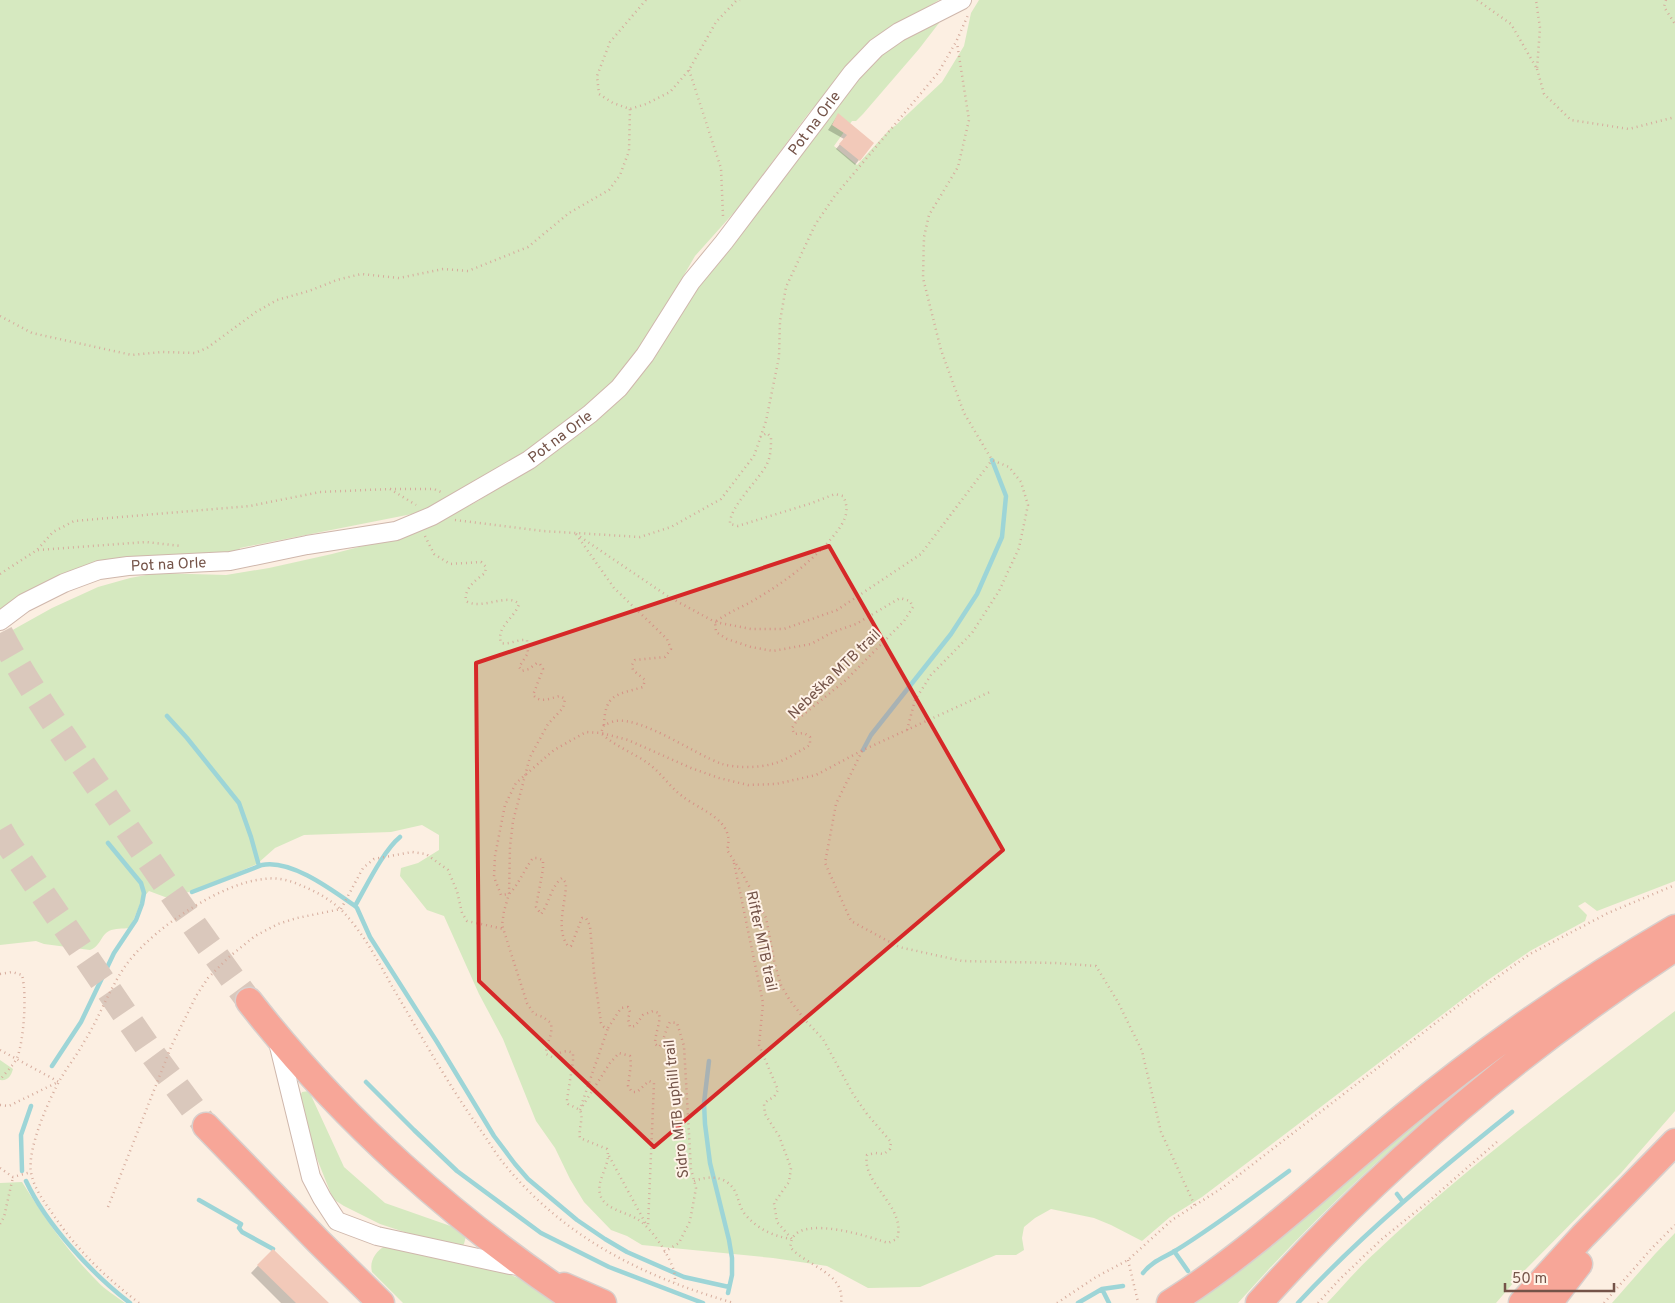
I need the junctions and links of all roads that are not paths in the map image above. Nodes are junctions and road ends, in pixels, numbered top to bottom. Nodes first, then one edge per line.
1 (966, 4) edge
2 (0, 621) edge
3 (1675, 928) edge
4 (1675, 948) edge
5 (249, 1001) tunnel mouth
6 (276, 1035) junction
7 (206, 1126) tunnel mouth
8 (1675, 1142) edge
9 (1675, 1154) edge
10 (337, 1221) junction
11 (319, 1242) junction
12 (537, 1274) junction
13 (381, 1303) edge
14 (579, 1303) edge
15 (603, 1303) edge
16 (1170, 1303) edge
17 (1259, 1303) edge
18 (1522, 1303) edge
19 (1549, 1303) edge

1 - 2 street, Pot na Orle
3 - 16 highway
4 - 17 highway
5 - 6 highway
6 - 10 street
6 - 12 highway
7 - 11 highway
8 - 18 highway
9 - 19 highway
10 - 11 street
10 - 12 street
11 - 13 highway
12 - 14 highway
12 - 15 highway

